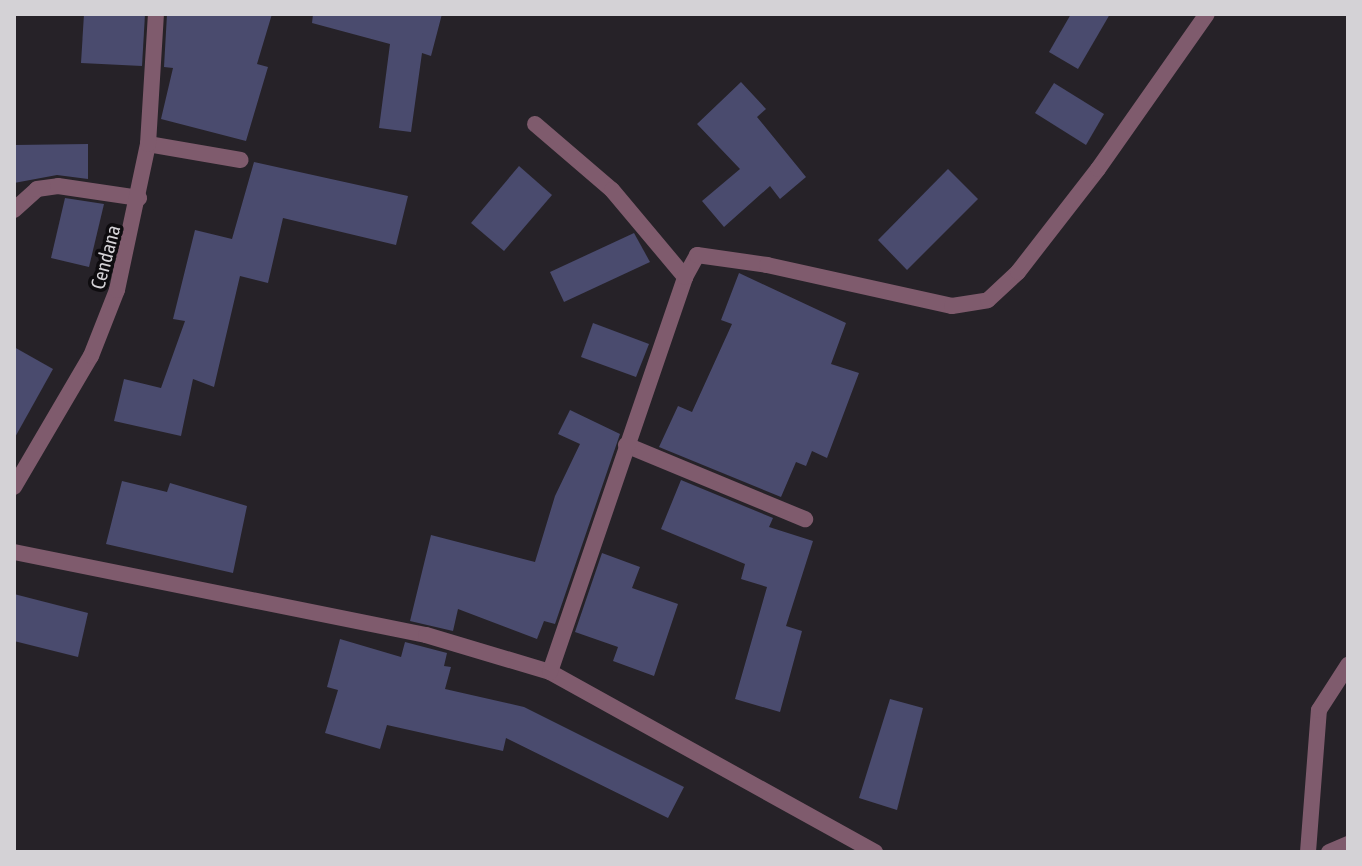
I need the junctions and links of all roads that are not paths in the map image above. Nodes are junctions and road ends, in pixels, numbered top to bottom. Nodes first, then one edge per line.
1 (156, 14) edge
2 (1207, 14) edge
3 (535, 124) dead end
4 (148, 144) junction
5 (241, 160) dead end
6 (139, 198) junction
7 (14, 210) edge
8 (685, 277) junction
9 (626, 445) junction
10 (14, 487) edge
11 (805, 519) dead end
12 (14, 552) edge
13 (1348, 665) edge
14 (550, 672) junction
15 (1348, 844) edge
16 (875, 852) edge
17 (1308, 852) edge
18 (1329, 852) edge

1 - 4 street, Cendana
2 - 8 street
3 - 8 street
4 - 5 street
4 - 6 street, Cendana
6 - 7 street
6 - 10 street, Cendana
8 - 9 street
9 - 11 street
9 - 14 street
12 - 14 street
13 - 17 street
14 - 16 street
15 - 18 street

